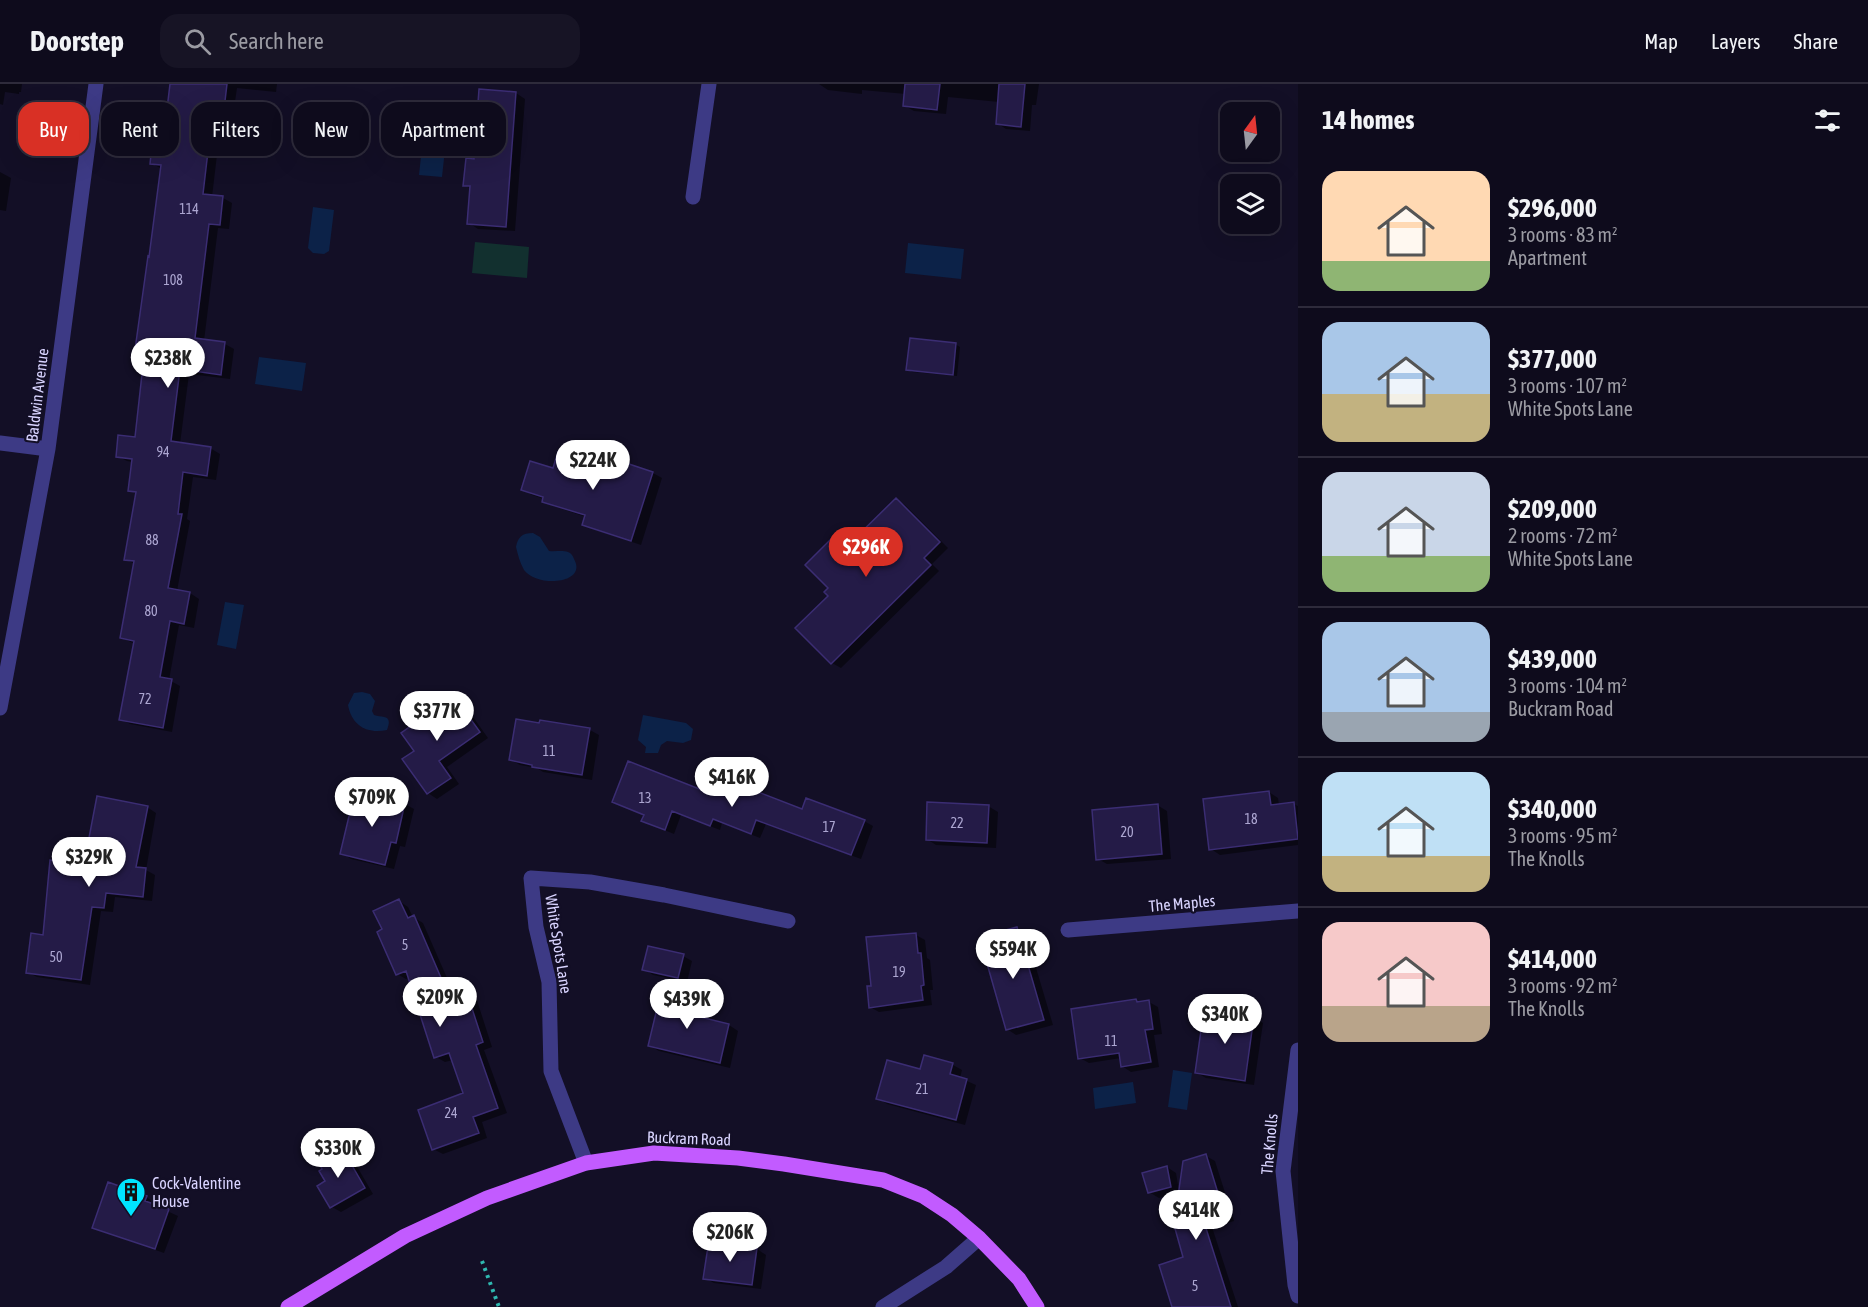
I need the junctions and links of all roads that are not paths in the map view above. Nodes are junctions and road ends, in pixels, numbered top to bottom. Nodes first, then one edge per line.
1 (96, 84) edge
2 (709, 84) edge
3 (693, 197) dead end
4 (0, 443) edge
5 (48, 449) junction
6 (0, 708) edge
7 (1298, 911) edge
8 (789, 921) dead end
9 (1068, 930) dead end
10 (1298, 1050) edge
11 (586, 1163) junction
12 (1298, 1219) edge
13 (979, 1238) junction
14 (1290, 1242) junction
15 (1298, 1296) edge
16 (288, 1307) edge
17 (883, 1307) edge
18 (1037, 1307) edge

1 - 5 street, Baldwin Avenue
2 - 3 street
4 - 5 street
5 - 6 street, Baldwin Avenue
7 - 9 street, The Maples
8 - 11 street, White Spots Lane
10 - 14 street, The Knolls
11 - 13 main road, Buckram Road
11 - 16 main road, Buckram Road
12 - 14 street, The Knolls
13 - 17 street
13 - 18 main road, Buckram Road
14 - 15 street, The Knolls

